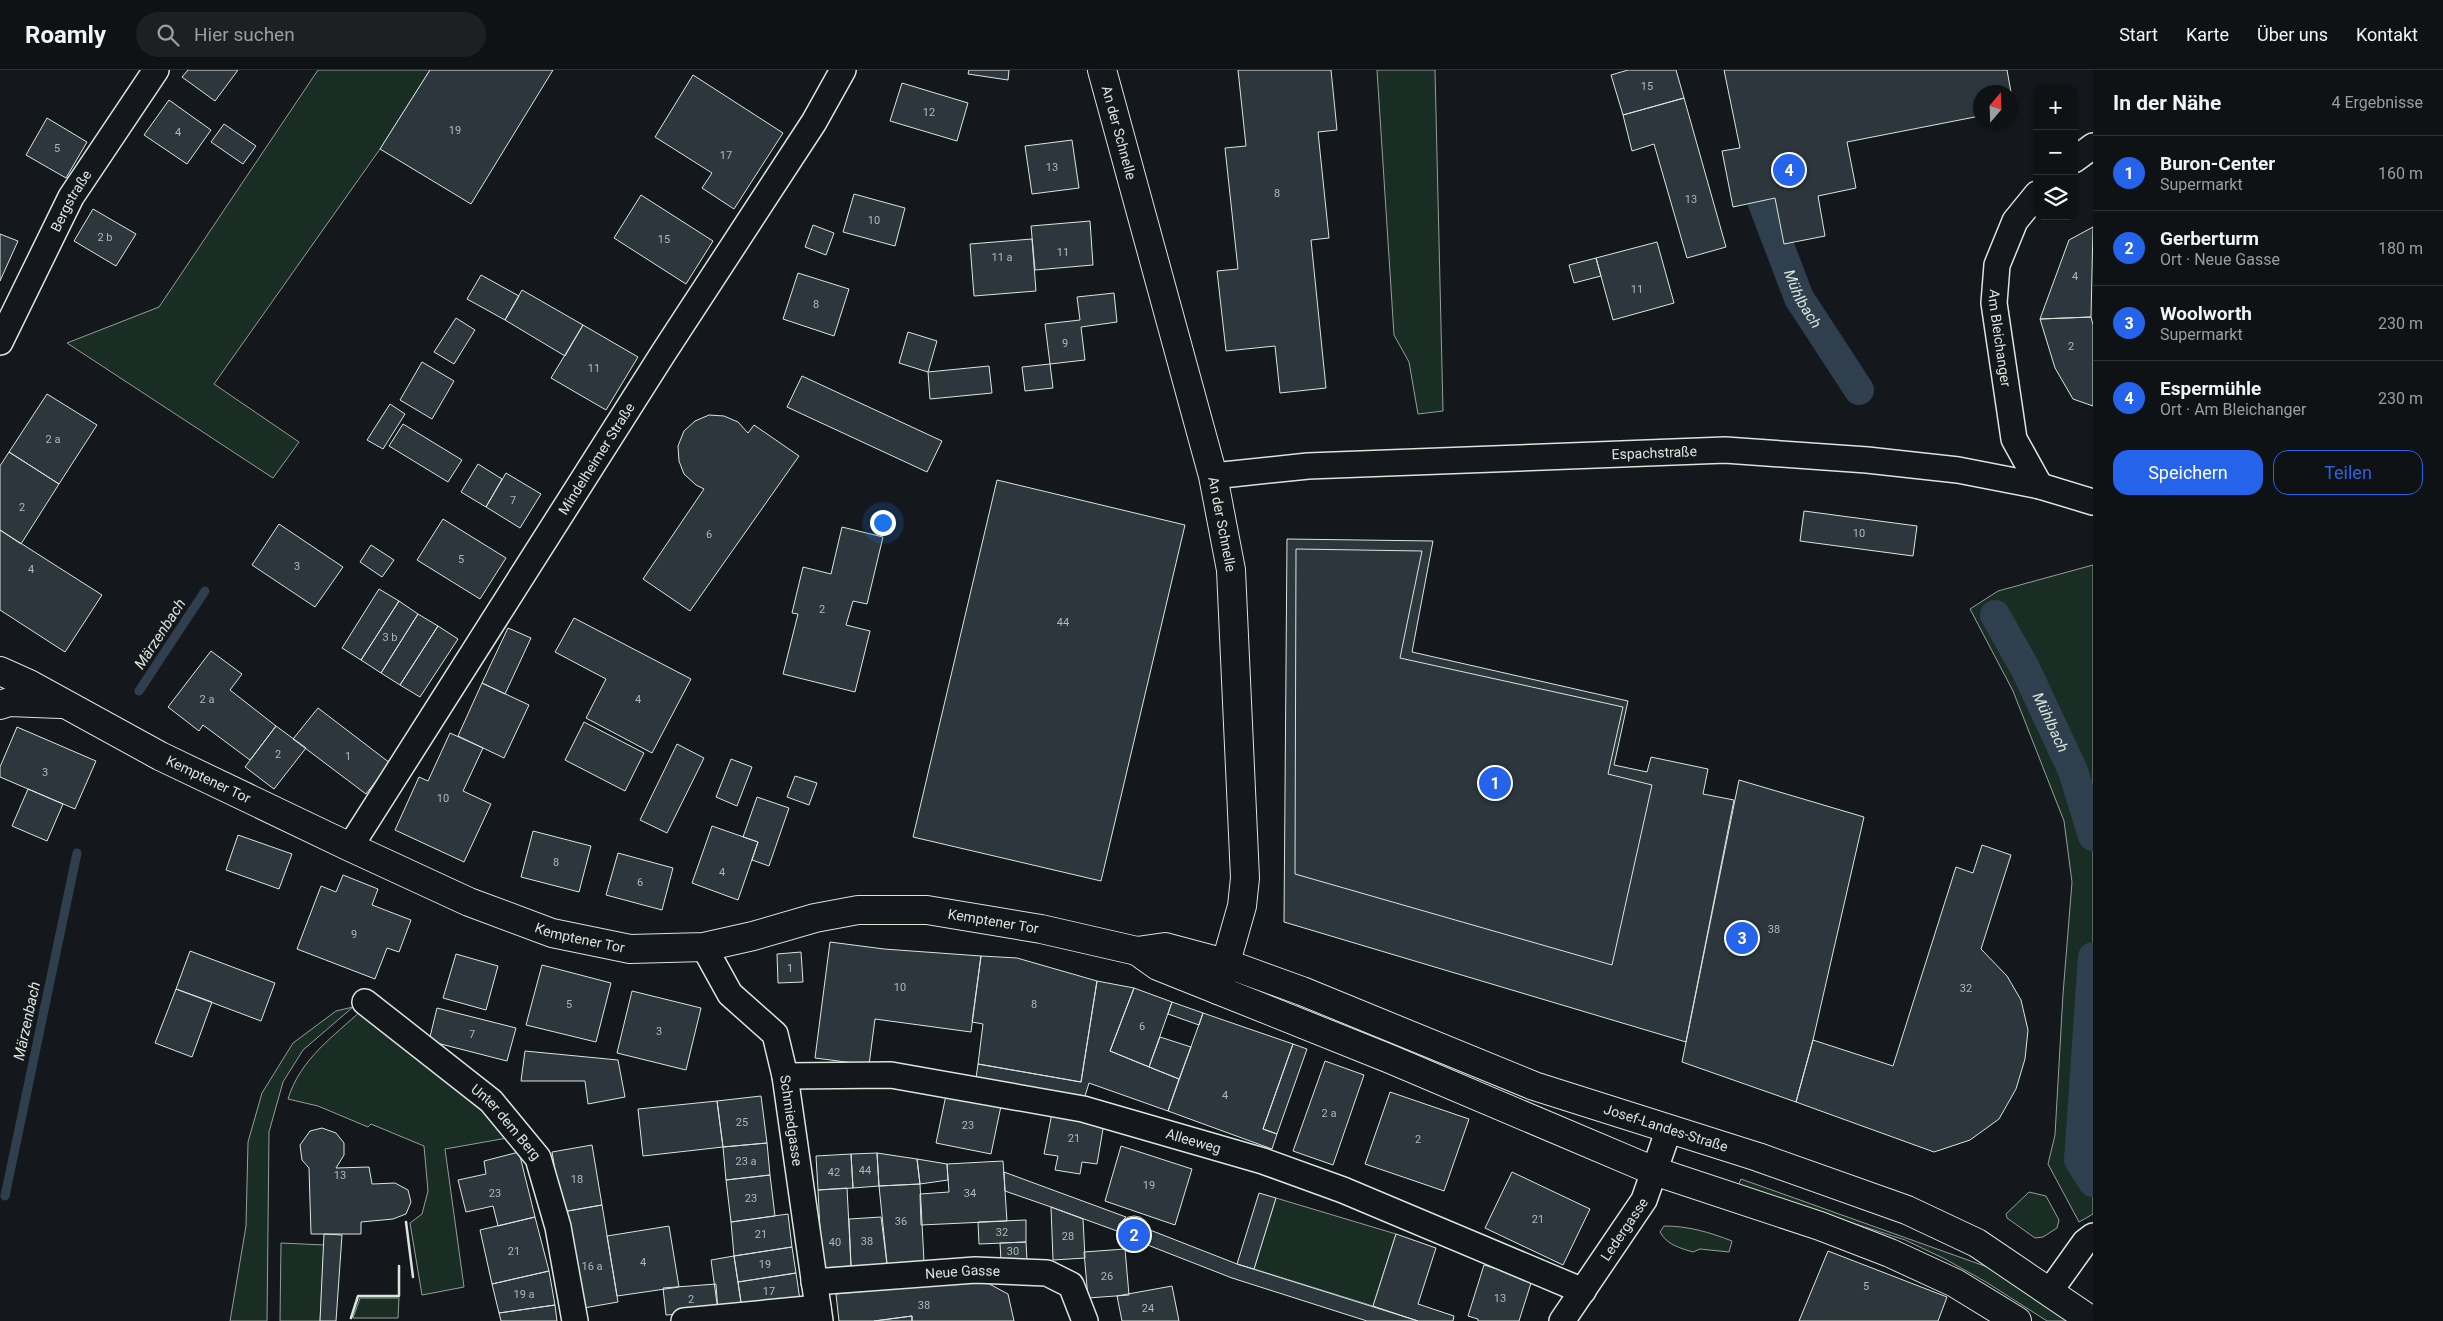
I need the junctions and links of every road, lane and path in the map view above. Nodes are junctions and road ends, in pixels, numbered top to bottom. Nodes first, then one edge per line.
1 (156, 70) edge
2 (843, 70) edge
3 (1102, 70) edge
4 (2093, 146) edge
5 (2078, 157) edge
6 (2033, 199) edge
7 (0, 342) edge
8 (1212, 476) junction
9 (2040, 486) junction
10 (2093, 502) edge
11 (0, 671) edge
12 (0, 704) edge
13 (66, 704) junction
14 (350, 847) junction
15 (704, 947) junction
16 (1137, 951) junction
17 (1226, 963) junction
18 (1218, 990) junction
19 (365, 1002) dead end
20 (785, 1076) junction
21 (1669, 1129) junction
22 (1654, 1171) junction
23 (2093, 1236) edge
24 (814, 1282) junction
25 (1583, 1291) junction
26 (2050, 1291) junction
27 (819, 1315) edge
28 (576, 1321) edge
29 (684, 1321) edge
30 (1085, 1321) edge
31 (1562, 1321) edge
32 (2017, 1321) edge
33 (2092, 1321) edge

1 - 7 street, Bergstraße
2 - 14 street, Mindelheimer Straße
3 - 8 main road, An der Schnelle
4 - 5 street
6 - 9 street, Am Bleichanger
8 - 9 street, Espachstraße
8 - 17 main road, An der Schnelle
9 - 10 street, Espachstraße
11 - 13 main road, Kemptener Tor
12 - 13 main road, Kemptener Tor
13 - 14 main road, Kemptener Tor
14 - 15 main road, Kemptener Tor
15 - 16 main road, Kemptener Tor
15 - 20 street, Schmiedgasse
16 - 17 main road, Kemptener Tor
16 - 18 main road, Kemptener Tor
17 - 18 main road, An der Schnelle
17 - 21 main road, Josef-Landes-Straße
18 - 22 main road
19 - 28 street, Unter dem Berg
20 - 24 street, Schmiedgasse
20 - 25 street, Alleeweg
21 - 22 street, Ledergasse
21 - 26 main road, Josef-Landes-Straße
22 - 25 street, Ledergasse
22 - 32 main road
23 - 26 street
24 - 27 street, Schmiedgasse
24 - 30 street, Neue Gasse
25 - 31 street, Ledergasse
26 - 33 main road, Josef-Landes-Straße
27 - 29 street

